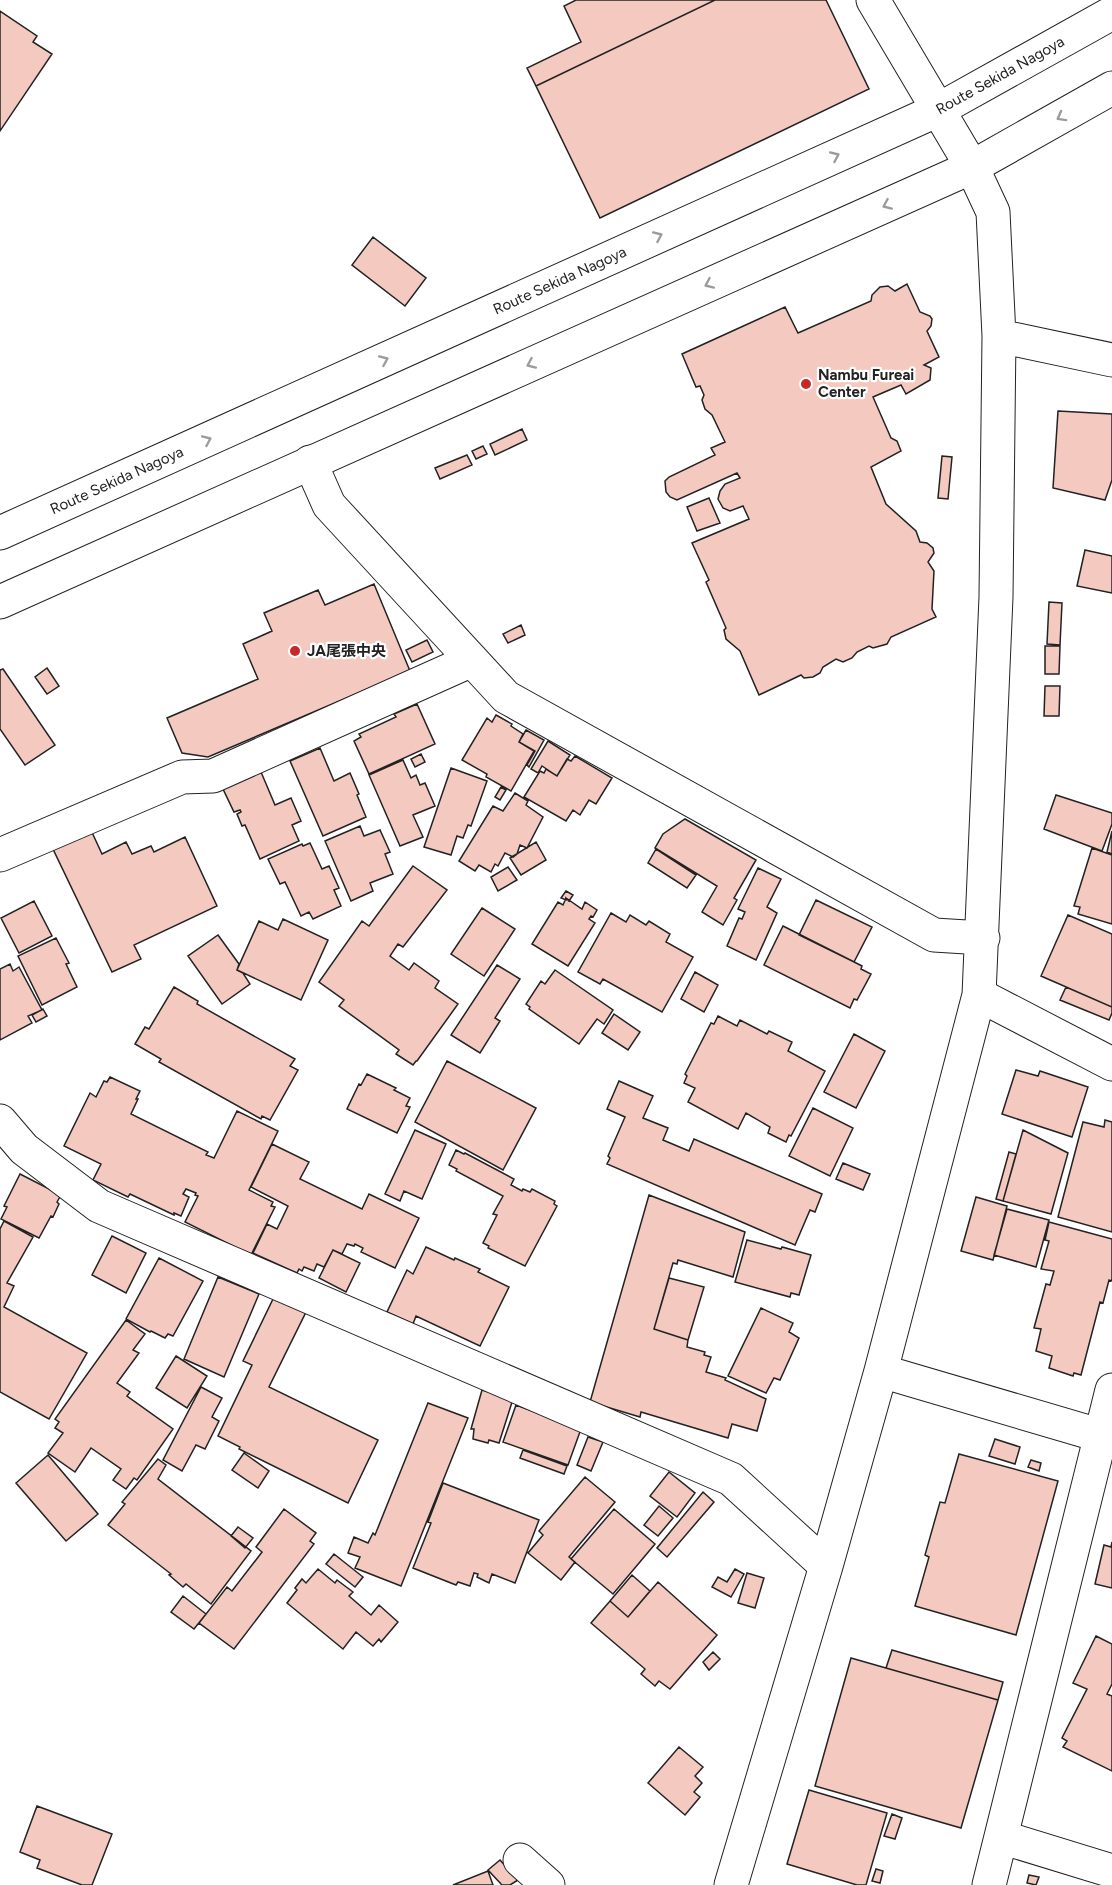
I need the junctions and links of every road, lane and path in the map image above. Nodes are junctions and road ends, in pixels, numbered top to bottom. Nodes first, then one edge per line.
1 (873, 0) edge
2 (1112, 13) edge
3 (1112, 88) edge
4 (938, 110) junction
5 (972, 167) junction
6 (999, 336) junction
7 (1112, 360) edge
8 (310, 462) junction
9 (0, 533) edge
10 (0, 602) edge
11 (472, 660) junction
12 (0, 855) edge
13 (983, 938) junction
14 (979, 995) junction
15 (1112, 1064) edge
16 (0, 1121) edge
17 (881, 1371) junction
18 (1112, 1390) edge
19 (1106, 1437) edge
20 (826, 1566) junction
21 (1002, 1837) junction
22 (520, 1860) dead end
23 (1112, 1871) edge
24 (548, 1885) edge
25 (731, 1885) edge
26 (989, 1885) edge

1 - 4 street
2 - 4 street, Route Sekida Nagoya
3 -> 5 street
4 - 5 street
9 -> 4 street, Route Sekida Nagoya
5 - 6 street
5 -> 8 street
6 - 7 street
6 - 13 street
8 - 10 street
8 - 11 street
11 - 12 street
11 - 13 street
13 - 14 street
14 - 15 street
14 - 17 street
16 - 20 street
17 - 19 street
17 - 20 street
18 - 19 street
19 - 21 street
20 - 25 street
21 - 23 street
21 - 26 street
22 - 24 street

